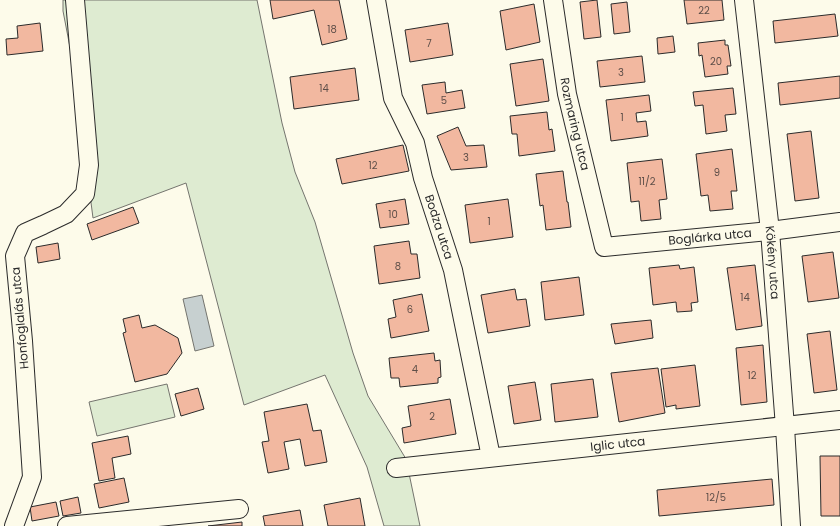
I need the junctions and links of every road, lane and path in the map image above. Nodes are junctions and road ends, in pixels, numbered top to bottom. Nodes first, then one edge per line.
1 (76, 0) edge
2 (376, 0) edge
3 (553, 0) edge
4 (744, 0) edge
5 (840, 222) edge
6 (770, 231) junction
7 (604, 247) joint
8 (840, 420) edge
9 (785, 427) junction
10 (491, 457) junction
11 (396, 468) dead end
12 (239, 509) dead end
13 (14, 526) edge
14 (67, 526) edge
15 (791, 526) edge

1 - 13 street, Honfoglalás utca
2 - 10 street, Bodza utca
3 - 7 street, Rozmaring utca
4 - 6 street, Kökény utca
5 - 6 street, Boglárka utca
6 - 7 street, Boglárka utca
6 - 9 street, Kökény utca
8 - 9 street, Iglic utca
9 - 10 street, Iglic utca
9 - 15 street, Kökény utca
10 - 11 street, Iglic utca
12 - 14 street

